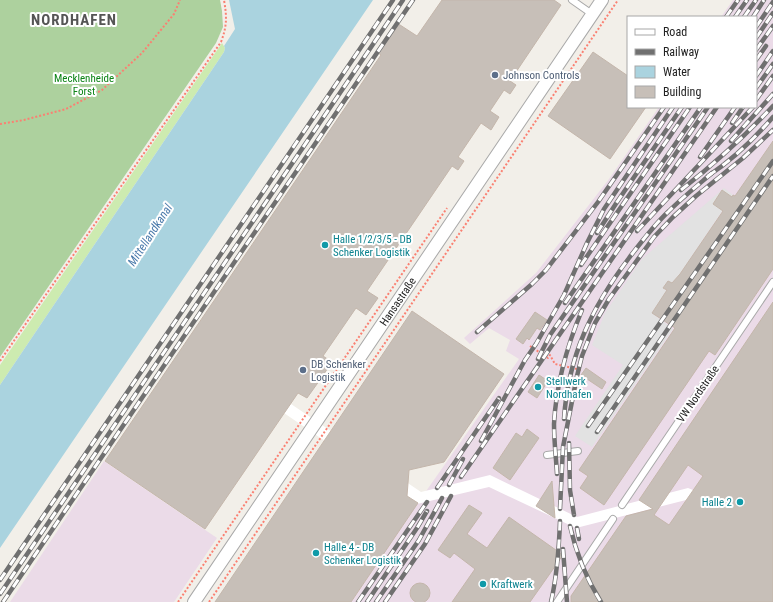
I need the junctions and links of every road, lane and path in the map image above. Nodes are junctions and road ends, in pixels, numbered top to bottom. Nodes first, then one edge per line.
1 (180, 0) edge
2 (224, 0) edge
3 (572, 0) edge
4 (602, 0) edge
5 (618, 0) edge
6 (592, 14) junction
7 (0, 124) edge
8 (447, 207) dead end
9 (773, 282) edge
10 (530, 346) dead end
11 (0, 361) edge
12 (581, 370) dead end
13 (578, 451) dead end
14 (547, 455) dead end
15 (622, 505) dead end
16 (613, 519) dead end
17 (178, 602) edge
18 (194, 602) edge
19 (209, 602) edge
20 (557, 602) edge

1 - 7 path
2 - 11 path
3 - 6 lane
4 - 6 street, Hansastraße
5 - 19 path
6 - 18 street, Hansastraße
8 - 17 path
9 - 15 lane, VW Nordstraße
10 - 12 path
13 - 14 lane
16 - 20 lane

